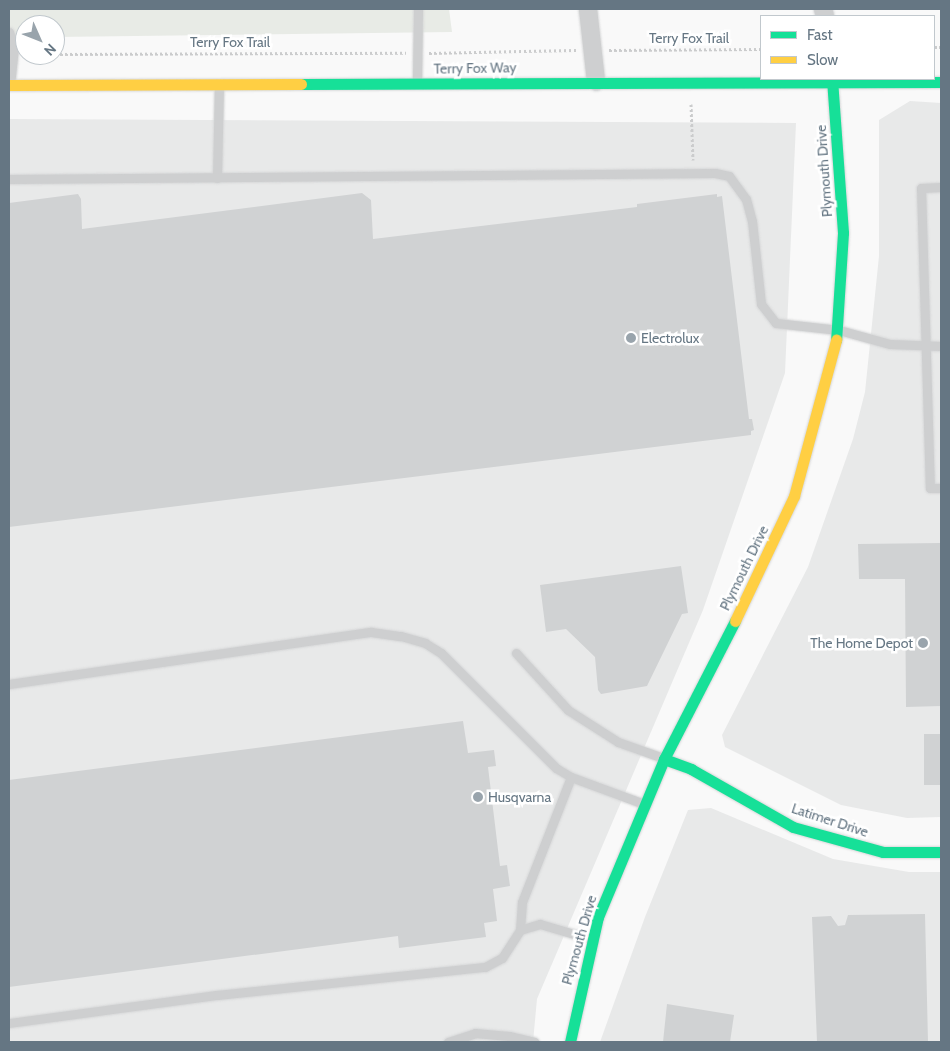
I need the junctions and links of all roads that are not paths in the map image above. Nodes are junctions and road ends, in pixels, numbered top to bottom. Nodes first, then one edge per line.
1 (418, 9) edge
2 (588, 9) edge
3 (9, 32) edge
4 (832, 81) edge
5 (596, 82) junction
6 (941, 82) edge
7 (219, 84) junction
8 (417, 84) junction
9 (9, 85) edge
10 (216, 178) junction
11 (9, 179) edge
12 (941, 187) edge
13 (839, 330) junction
14 (926, 346) junction
15 (941, 346) edge
16 (941, 488) edge
17 (516, 653) dead end
18 (9, 684) edge
19 (664, 758) junction
20 (571, 778) junction
21 (644, 804) junction
22 (941, 852) edge
23 (520, 930) junction
24 (592, 939) junction
25 (9, 1023) edge
26 (448, 1042) edge
27 (534, 1042) edge
28 (570, 1042) edge

1 - 8 lane
2 - 5 street
3 - 9 lane
4 - 5 street, Terry Fox Way
4 - 6 street, Terry Fox Way
4 - 13 street, Plymouth Drive
5 - 8 street, Terry Fox Way
7 - 8 street, Terry Fox Way
7 - 9 street, Terry Fox Way
7 - 10 lane
10 - 11 lane
10 - 13 lane
12 - 14 lane
13 - 14 lane
13 - 19 street, Plymouth Drive
14 - 15 lane
14 - 16 lane
17 - 19 lane
18 - 20 lane
19 - 21 street, Plymouth Drive
19 - 22 street, Latimer Drive
20 - 21 lane
20 - 23 lane
21 - 24 street, Plymouth Drive
23 - 24 lane
23 - 25 lane
24 - 28 street, Plymouth Drive
26 - 27 lane

